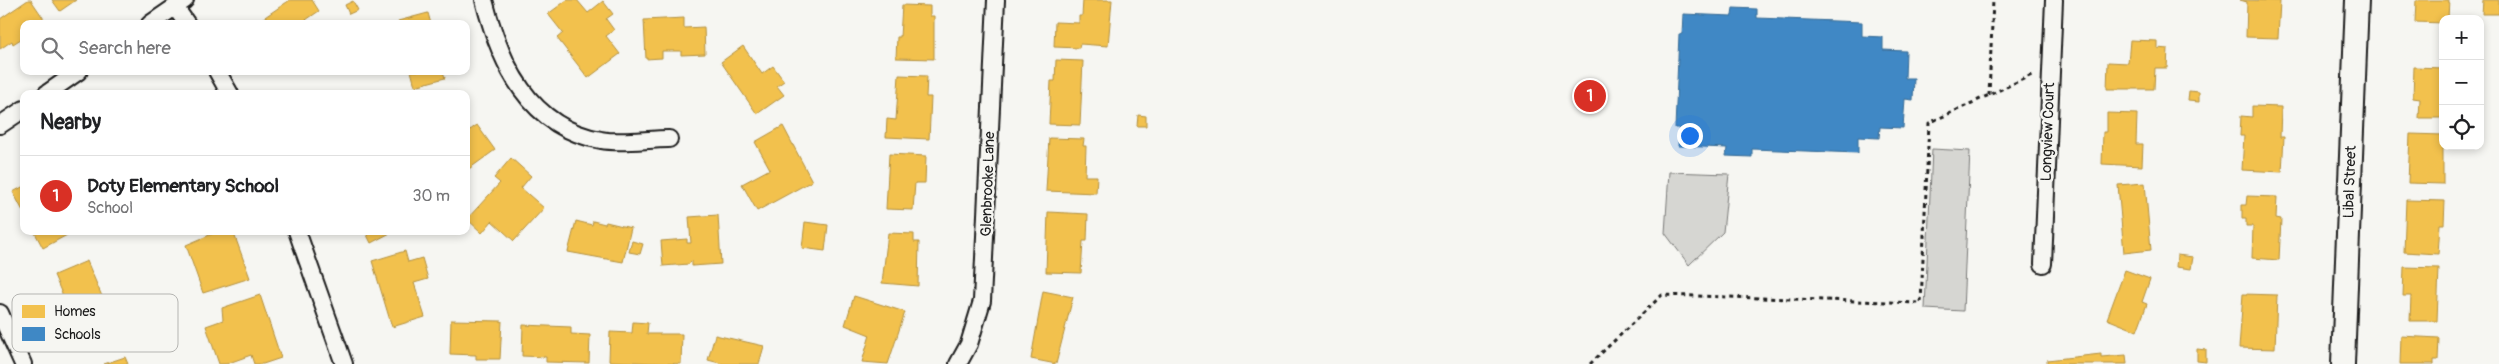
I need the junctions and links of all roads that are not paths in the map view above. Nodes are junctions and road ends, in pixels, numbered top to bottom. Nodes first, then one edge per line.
1 (484, 0) edge
2 (996, 0) edge
3 (2054, 0) edge
4 (2357, 0) edge
5 (180, 3) edge
6 (156, 20) edge
7 (186, 20) edge
8 (73, 75) edge
9 (219, 75) edge
10 (52, 90) edge
11 (228, 90) edge
12 (20, 111) edge
13 (0, 124) edge
14 (669, 138) dead end
15 (298, 235) edge
16 (2043, 264) dead end
17 (0, 312) edge
18 (12, 339) edge
19 (18, 352) edge
20 (23, 364) edge
21 (344, 364) edge
22 (958, 364) edge
23 (2343, 364) edge

1 - 14 street
2 - 22 street, Glenbrooke Lane
3 - 16 street, Longview Court
4 - 23 street, Libal Street
5 - 6 street
5 - 7 street
8 - 10 street
9 - 11 street
12 - 13 street
15 - 21 street
17 - 18 street
19 - 20 street

